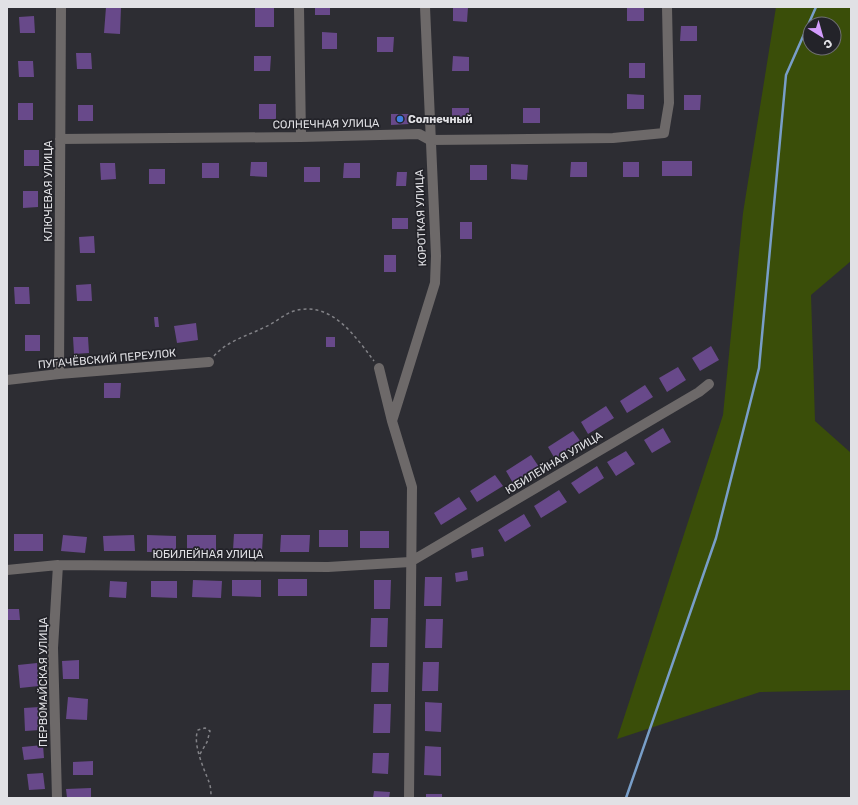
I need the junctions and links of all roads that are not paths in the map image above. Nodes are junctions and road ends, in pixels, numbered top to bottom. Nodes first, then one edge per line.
1 (61, 7) edge
2 (299, 7) edge
3 (425, 7) edge
4 (667, 7) edge
5 (301, 137) junction
6 (60, 139) junction
7 (430, 140) junction
8 (209, 362) road end
9 (379, 368) road end
10 (59, 374) junction
11 (7, 380) edge
12 (709, 384) dead end
13 (392, 421) junction
14 (410, 562) junction
15 (58, 565) junction
16 (7, 570) edge
17 (57, 798) edge
18 (410, 798) edge

1 - 6 street, КЛЮЧЕВАЯ УЛИЦА
2 - 5 street
3 - 7 street, КОРОТКАЯ УЛИЦА
4 - 7 street, СОЛНЕЧНАЯ УЛИЦА
5 - 6 street, СОЛНЕЧНАЯ УЛИЦА
5 - 7 street, СОЛНЕЧНАЯ УЛИЦА
6 - 10 street, КЛЮЧЕВАЯ УЛИЦА
7 - 13 street, КОРОТКАЯ УЛИЦА
8 - 10 street, ПУГАЧЁВСКИЙ ПЕРЕУЛОК
9 - 13 street
10 - 11 street, ПУГАЧЁВСКИЙ ПЕРЕУЛОК
12 - 14 street, ЮБИЛЕЙНАЯ УЛИЦА
13 - 14 street
14 - 15 street, ЮБИЛЕЙНАЯ УЛИЦА
14 - 18 street
15 - 16 street, ЮБИЛЕЙНАЯ УЛИЦА
15 - 17 street, ПЕРВОМАЙСКАЯ УЛИЦА

